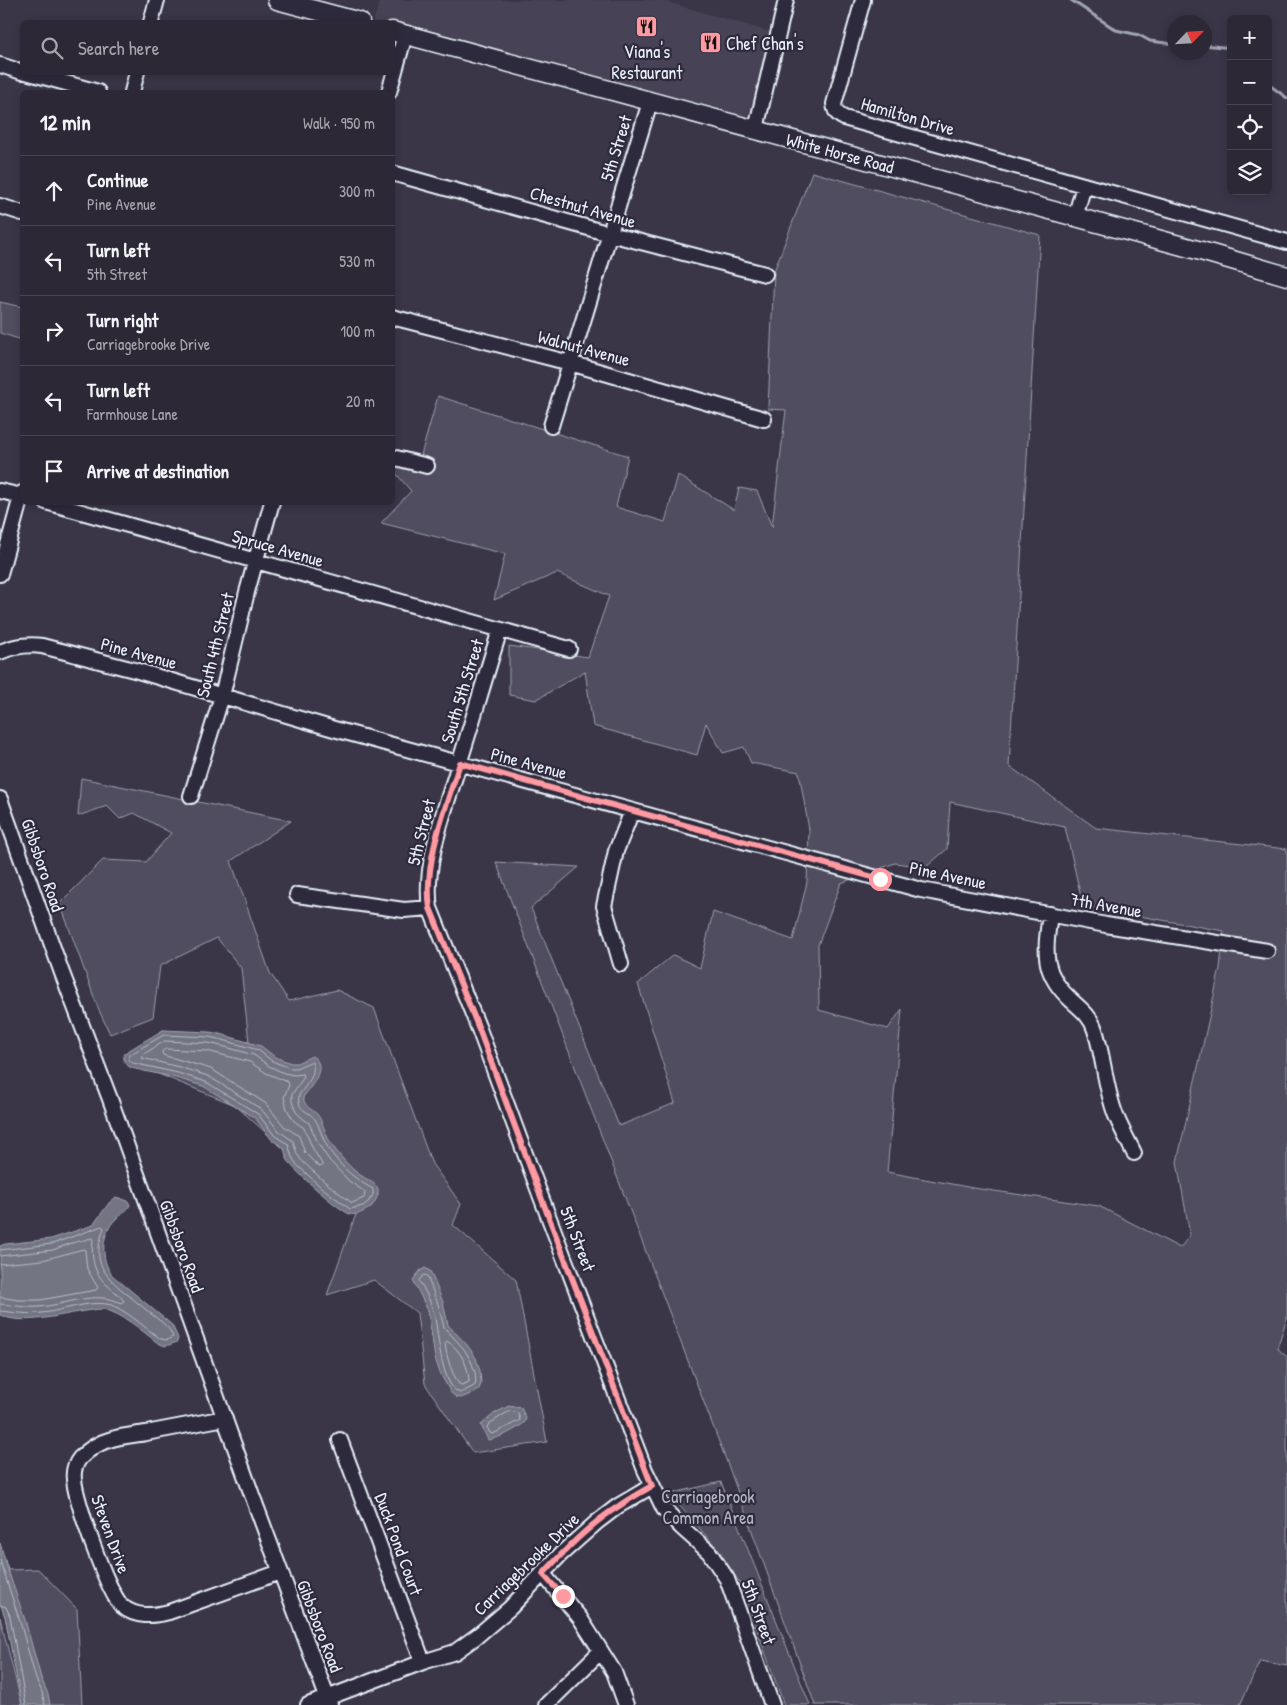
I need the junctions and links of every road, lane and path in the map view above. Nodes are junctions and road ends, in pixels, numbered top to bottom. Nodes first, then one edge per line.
1 (157, 0) edge
2 (277, 0) edge
3 (786, 0) edge
4 (863, 0) edge
5 (152, 20) edge
6 (352, 20) edge
7 (399, 33) edge
8 (395, 57) edge
9 (0, 65) edge
10 (20, 71) edge
11 (35, 75) edge
12 (136, 75) edge
13 (392, 75) edge
14 (91, 90) edge
15 (132, 90) edge
16 (389, 90) edge
17 (650, 102) junction
18 (756, 130) junction
19 (395, 174) edge
20 (1084, 185) junction
21 (0, 206) edge
22 (20, 212) edge
23 (1075, 218) junction
24 (610, 234) junction
25 (1287, 242) edge
26 (765, 274) dead end
27 (1287, 276) edge
28 (395, 318) edge
29 (570, 364) junction
30 (764, 419) dead end
31 (552, 426) dead end
32 (395, 458) edge
33 (427, 466) dead end
34 (0, 492) edge
35 (20, 495) edge
36 (20, 502) edge
37 (57, 505) edge
38 (271, 505) edge
39 (256, 561) junction
40 (0, 574) edge
41 (500, 630) junction
42 (569, 649) dead end
43 (0, 652) edge
44 (222, 696) junction
45 (460, 763) junction
46 (191, 796) dead end
47 (0, 799) edge
48 (632, 811) junction
49 (297, 896) dead end
50 (430, 908) junction
51 (1050, 914) junction
52 (1267, 951) dead end
53 (621, 964) dead end
54 (1134, 1153) dead end
55 (224, 1418) junction
56 (340, 1440) dead end
57 (652, 1486) junction
58 (280, 1572) junction
59 (543, 1574) junction
60 (601, 1651) junction
61 (423, 1662) junction
62 (329, 1701) edge
63 (308, 1705) edge
64 (546, 1705) edge
65 (626, 1705) edge
66 (772, 1705) edge

1 - 5 street
2 - 6 main road
3 - 18 street
4 - 20 street, Hamilton Drive
7 - 8 street
7 - 17 main road, White Horse Road
9 - 10 street
11 - 14 street
12 - 15 street
13 - 16 street
17 - 18 main road, White Horse Road
17 - 24 street, 5th Street
18 - 23 main road, White Horse Road
19 - 24 street, Chestnut Avenue
20 - 23 street
20 - 25 street, Hamilton Drive
21 - 22 street
23 - 27 main road, White Horse Road
24 - 26 street, Chestnut Avenue
24 - 29 street
28 - 29 street, Walnut Avenue
29 - 30 street, Walnut Avenue
29 - 31 street
32 - 33 street
34 - 35 street
36 - 40 street
37 - 39 street, Spruce Avenue
38 - 39 street, South 4th Street
39 - 41 street, Spruce Avenue
39 - 44 street, South 4th Street
41 - 42 street, Spruce Avenue
41 - 45 street, South 5th Street
43 - 44 street, Pine Avenue
44 - 45 street, Pine Avenue
44 - 46 street, South 4th Street
45 - 48 street, Pine Avenue
45 - 50 street, 5th Street
47 - 55 street, Gibbsboro Road
48 - 51 street, Pine Avenue
48 - 53 street
49 - 50 street
50 - 57 street, 5th Street
51 - 52 street, 7th Avenue
51 - 54 street, 7th Avenue
55 - 58 street, Gibbsboro Road
55 - 58 street, Steven Drive
56 - 61 street, Duck Pond Court
57 - 59 street, Carriagebrooke Drive
57 - 66 street, 5th Street
58 - 62 street, Gibbsboro Road
59 - 60 street
59 - 61 street, Carriagebrooke Drive
60 - 64 street
60 - 65 street
61 - 62 street, Carriagebrooke Drive
62 - 63 street, Carriagebrooke Drive

